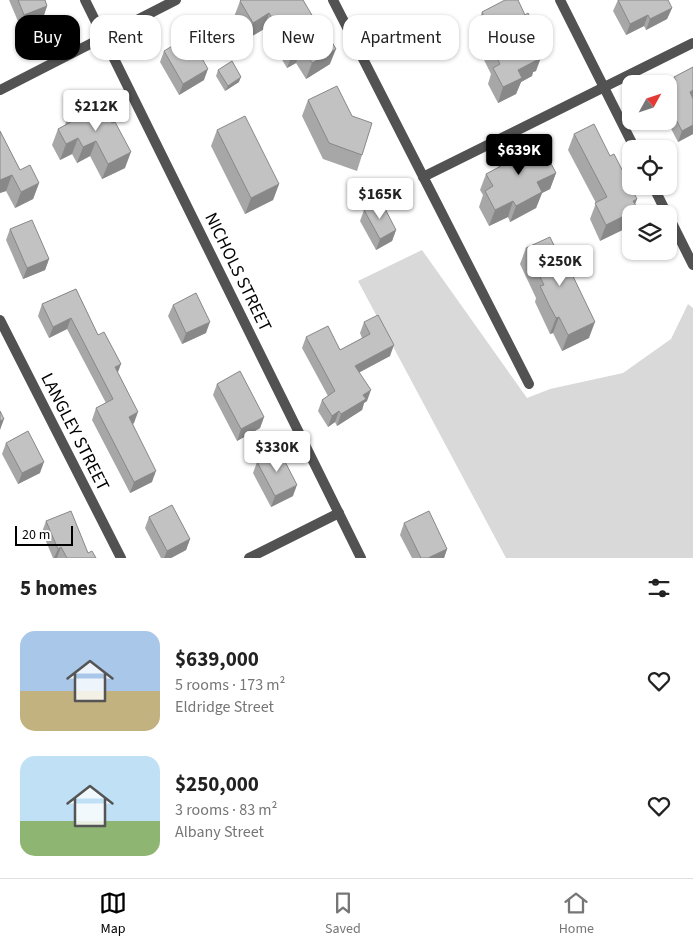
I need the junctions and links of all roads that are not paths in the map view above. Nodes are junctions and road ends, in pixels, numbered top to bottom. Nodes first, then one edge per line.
1 (85, 0) edge
2 (176, 0) edge
3 (333, 0) edge
4 (560, 0) edge
5 (93, 15) edge
6 (147, 15) edge
7 (693, 43) edge
8 (90, 44) edge
9 (115, 60) edge
10 (604, 87) junction
11 (0, 90) edge
12 (630, 140) edge
13 (423, 177) junction
14 (677, 233) edge
15 (693, 264) edge
16 (0, 320) edge
17 (529, 384) dead end
18 (340, 513) junction
19 (121, 558) edge
20 (249, 558) edge
21 (362, 558) edge

1 - 5 street, NICHOLS STREET
2 - 6 street
3 - 13 street
4 - 10 street
7 - 10 street
8 - 11 street
9 - 18 street, NICHOLS STREET
10 - 12 street
10 - 13 street
13 - 17 street
14 - 15 street
16 - 19 street, LANGLEY STREET
18 - 20 street
18 - 21 street, NICHOLS STREET

